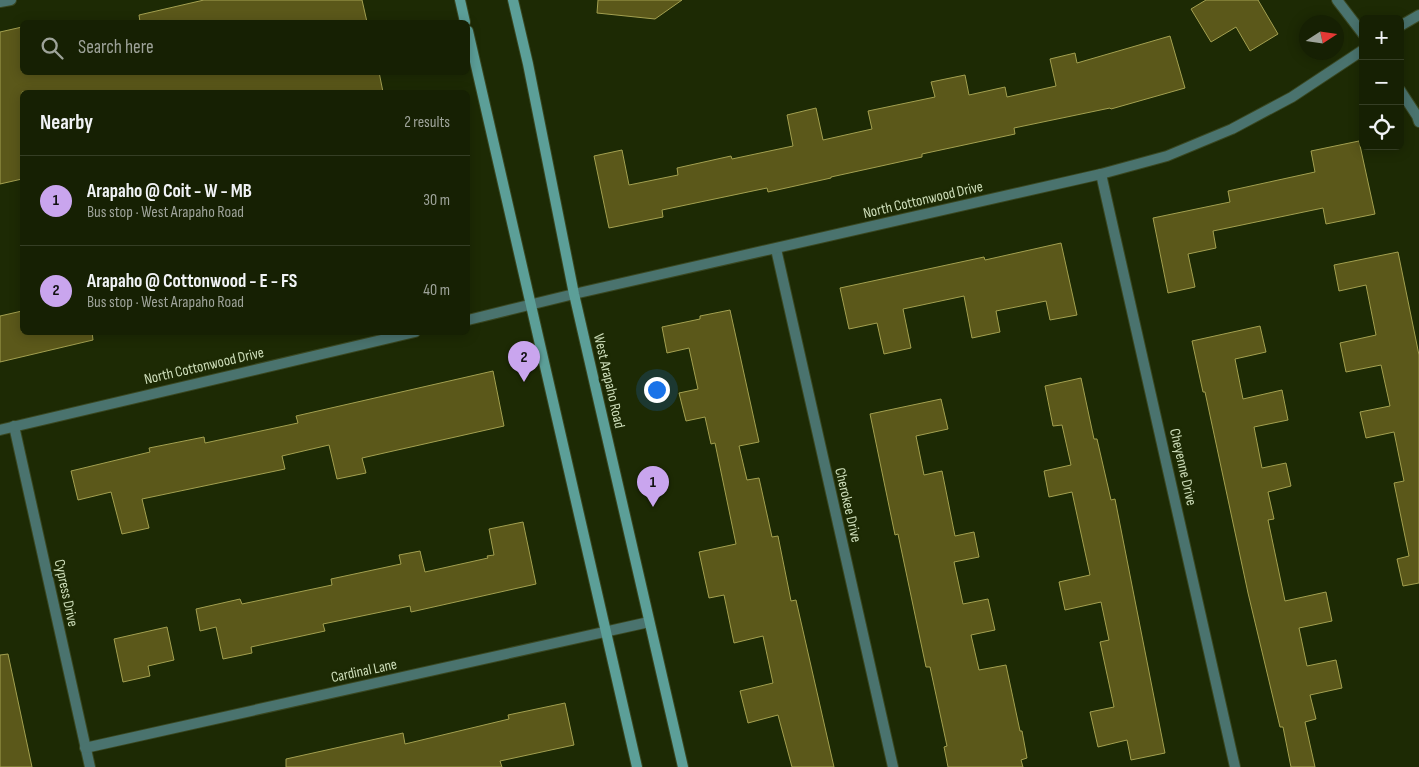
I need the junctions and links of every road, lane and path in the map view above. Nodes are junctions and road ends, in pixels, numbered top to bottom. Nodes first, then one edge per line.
1 (11, 0) edge
2 (460, 0) edge
3 (513, 0) edge
4 (1337, 0) edge
5 (0, 2) edge
6 (1419, 15) edge
7 (465, 20) edge
8 (1404, 24) edge
9 (1359, 29) edge
10 (470, 40) edge
11 (1359, 53) edge
12 (1404, 96) edge
13 (1419, 122) edge
14 (1101, 174) junction
15 (776, 249) junction
16 (574, 294) junction
17 (531, 306) junction
18 (470, 320) edge
19 (402, 335) edge
20 (14, 426) junction
21 (0, 430) edge
22 (649, 622) junction
23 (606, 633) junction
24 (85, 748) junction
25 (90, 767) edge
26 (637, 767) edge
27 (683, 767) edge
28 (892, 767) edge
29 (1235, 767) edge

1 - 5 street
2 - 7 main road
3 - 16 main road, West Arapaho Road
4 - 9 street
6 - 8 street
10 - 17 main road
11 - 14 street, North Cottonwood Drive
12 - 13 street
14 - 15 street, North Cottonwood Drive
14 - 29 street, Cheyenne Drive
15 - 16 street, North Cottonwood Drive
15 - 28 street, Cherokee Drive
16 - 17 street, North Cottonwood Drive
16 - 22 main road, West Arapaho Road
17 - 18 street, North Cottonwood Drive
17 - 23 main road
19 - 20 street, North Cottonwood Drive
20 - 21 street, North Cottonwood Drive
20 - 24 street, Cypress Drive
22 - 23 street, Cardinal Lane
22 - 27 main road, West Arapaho Road
23 - 24 street, Cardinal Lane
23 - 26 main road
24 - 25 street, Cypress Drive

